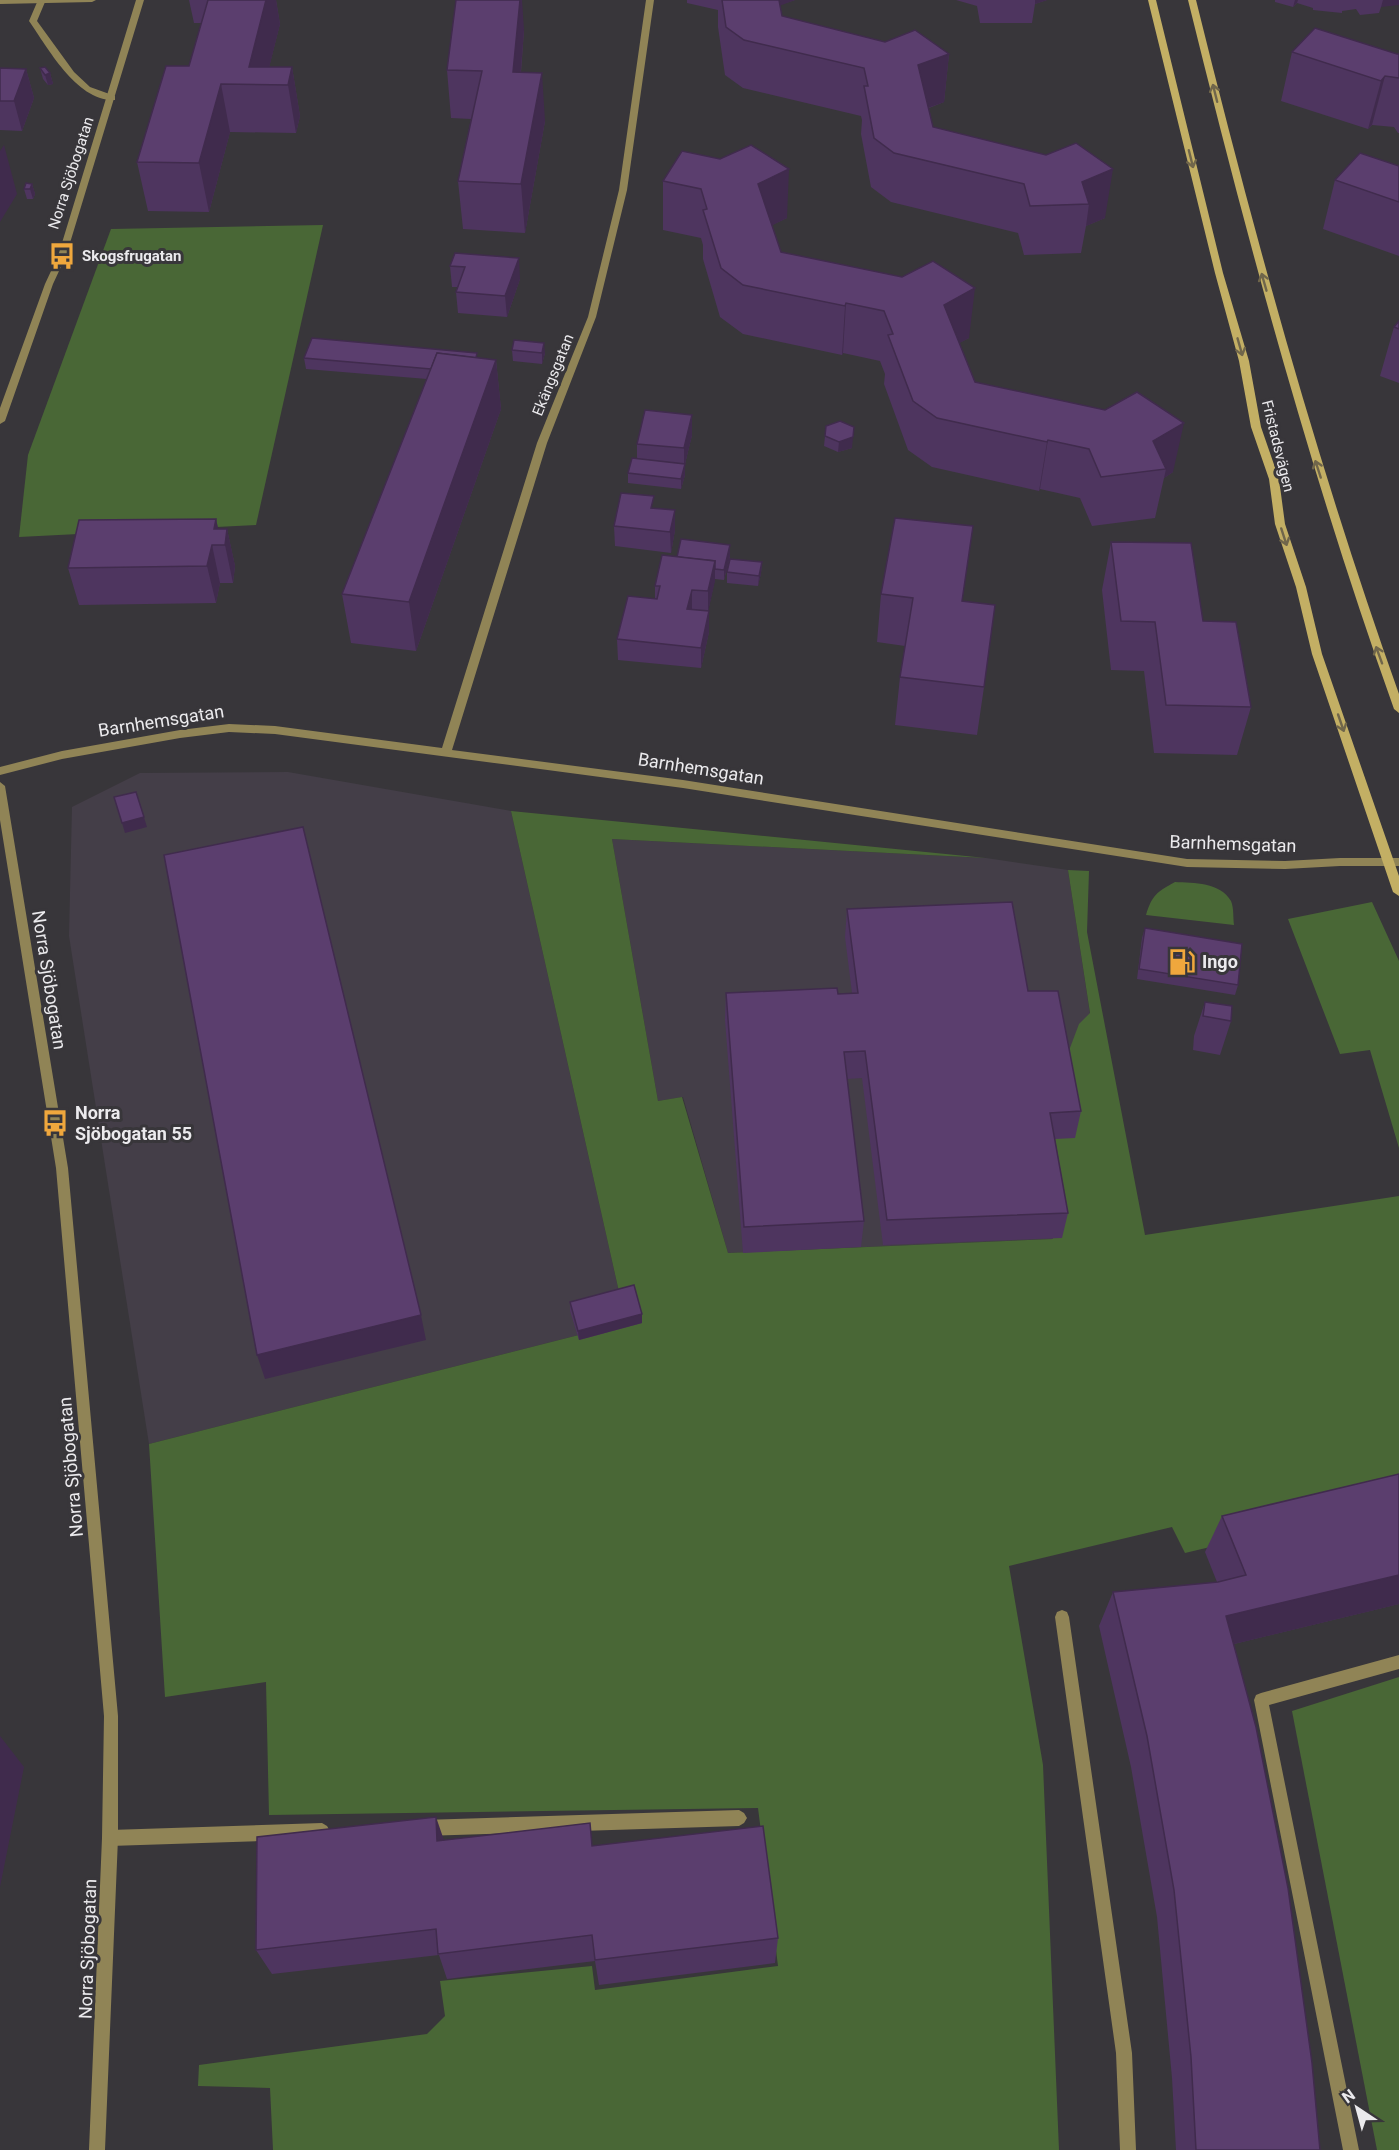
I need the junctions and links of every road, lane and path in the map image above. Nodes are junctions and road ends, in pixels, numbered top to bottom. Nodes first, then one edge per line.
1 (92, 0) edge
2 (140, 0) edge
3 (650, 0) edge
4 (1152, 0) edge
5 (1192, 0) edge
6 (0, 2) edge
7 (41, 2) junction
8 (112, 98) junction
9 (0, 421) edge
10 (1399, 710) edge
11 (446, 752) junction
12 (0, 771) edge
13 (0, 786) edge
14 (1394, 862) edge
15 (1399, 892) edge
16 (1062, 1617) dead end
17 (1399, 1662) edge
18 (739, 1818) dead end
19 (407, 1828) edge
20 (336, 1831) edge
21 (110, 1838) junction
22 (97, 2150) edge
23 (1128, 2150) edge
24 (1351, 2150) edge

1 - 7 street
2 - 8 street, Norra Sjöbogatan
3 - 11 street, Ekängsgatan
4 -> 14 street, Fristadsvägen
10 -> 5 street, Fristadsvägen
6 - 7 street
7 - 8 street
8 - 9 street, Norra Sjöbogatan
11 - 12 street, Barnhemsgatan
11 - 14 street, Barnhemsgatan
13 - 21 street, Norra Sjöbogatan
14 - 15 street, Fristadsvägen
16 - 23 street
17 - 24 street
18 - 19 street
20 - 21 street
21 - 22 street, Norra Sjöbogatan

